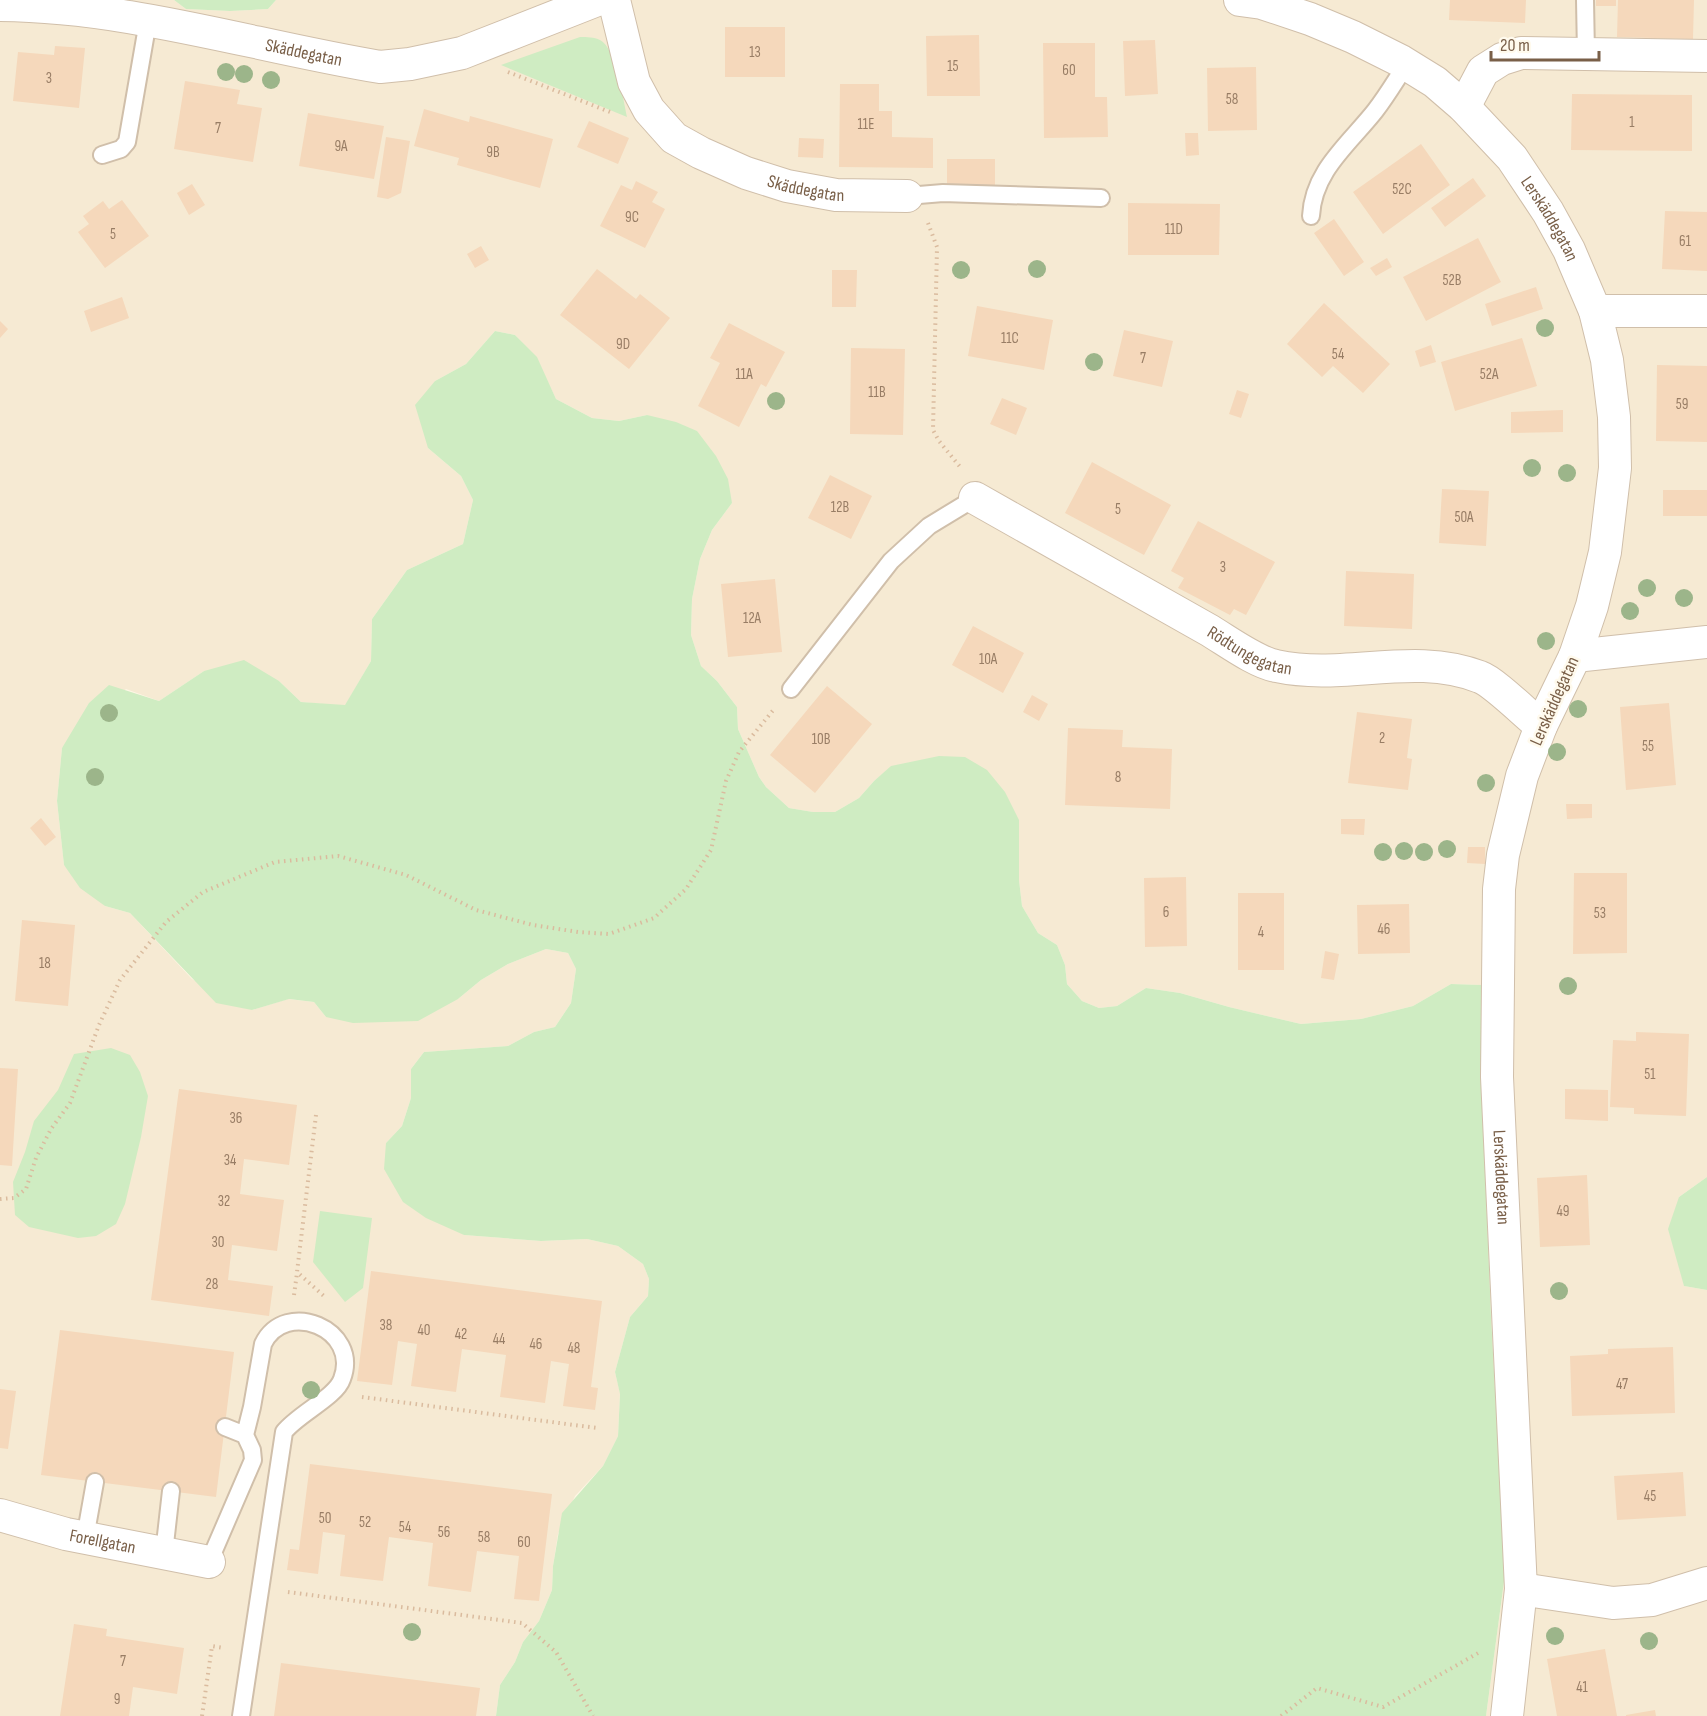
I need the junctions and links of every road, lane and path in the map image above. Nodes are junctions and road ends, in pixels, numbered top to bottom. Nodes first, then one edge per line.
1 (597, 0) edge
2 (614, 0) edge
3 (1240, 0) edge
4 (1585, 0) edge
5 (0, 5) edge
6 (148, 21) junction
7 (462, 53) junction
8 (1586, 54) junction
9 (1707, 56) edge
10 (1406, 65) junction
11 (1464, 107) junction
12 (611, 113) dead end
13 (102, 155) dead end
14 (907, 196) junction
15 (1101, 198) dead end
16 (1311, 216) dead end
17 (1595, 311) junction
18 (1707, 311) edge
19 (975, 498) junction
20 (1707, 642) edge
21 (1575, 656) junction
22 (791, 689) joint
23 (1541, 726) junction
24 (316, 1115) dead end
25 (0, 1199) edge
26 (334, 1335) junction
27 (331, 1393) junction
28 (225, 1427) dead end
29 (597, 1428) dead end
30 (244, 1435) junction
31 (95, 1482) dead end
32 (171, 1491) dead end
33 (0, 1515) edge
34 (86, 1538) junction
35 (164, 1553) junction
36 (209, 1562) joint
37 (1707, 1583) edge
38 (260, 1588) junction
39 (1521, 1589) junction
40 (1517, 1631) junction
41 (251, 1651) junction
42 (202, 1716) edge
43 (241, 1716) edge
44 (593, 1716) edge
45 (1281, 1716) edge
46 (1507, 1716) edge

1 - 7 street, Skäddegatan
2 - 14 street, Skäddegatan
3 - 10 street, Lerskäddegatan
4 - 8 lane
5 - 6 street, Skäddegatan
6 - 7 street, Skäddegatan
6 - 13 lane
7 - 12 path
8 - 9 street
8 - 11 street
10 - 11 street, Lerskäddegatan
10 - 16 lane
11 - 17 street, Lerskäddegatan
14 - 15 lane, Skäddegatan
14 - 19 path
17 - 18 street
17 - 21 street, Lerskäddegatan
19 - 22 lane
19 - 23 street, Rödtungegatan
20 - 21 street
21 - 23 street, Lerskäddegatan
22 - 25 path
23 - 39 street, Lerskäddegatan
24 - 26 path
26 - 27 lane
26 - 30 lane
27 - 29 path
27 - 38 lane
28 - 30 lane
30 - 36 lane
31 - 34 lane
32 - 35 lane
33 - 34 street, Forellgatan
34 - 35 street, Forellgatan
35 - 36 street, Forellgatan
37 - 39 street
38 - 41 lane
38 - 44 path
39 - 40 street, Lerskäddegatan
40 - 45 path
40 - 46 street, Lerskäddegatan
41 - 42 path
41 - 43 lane

